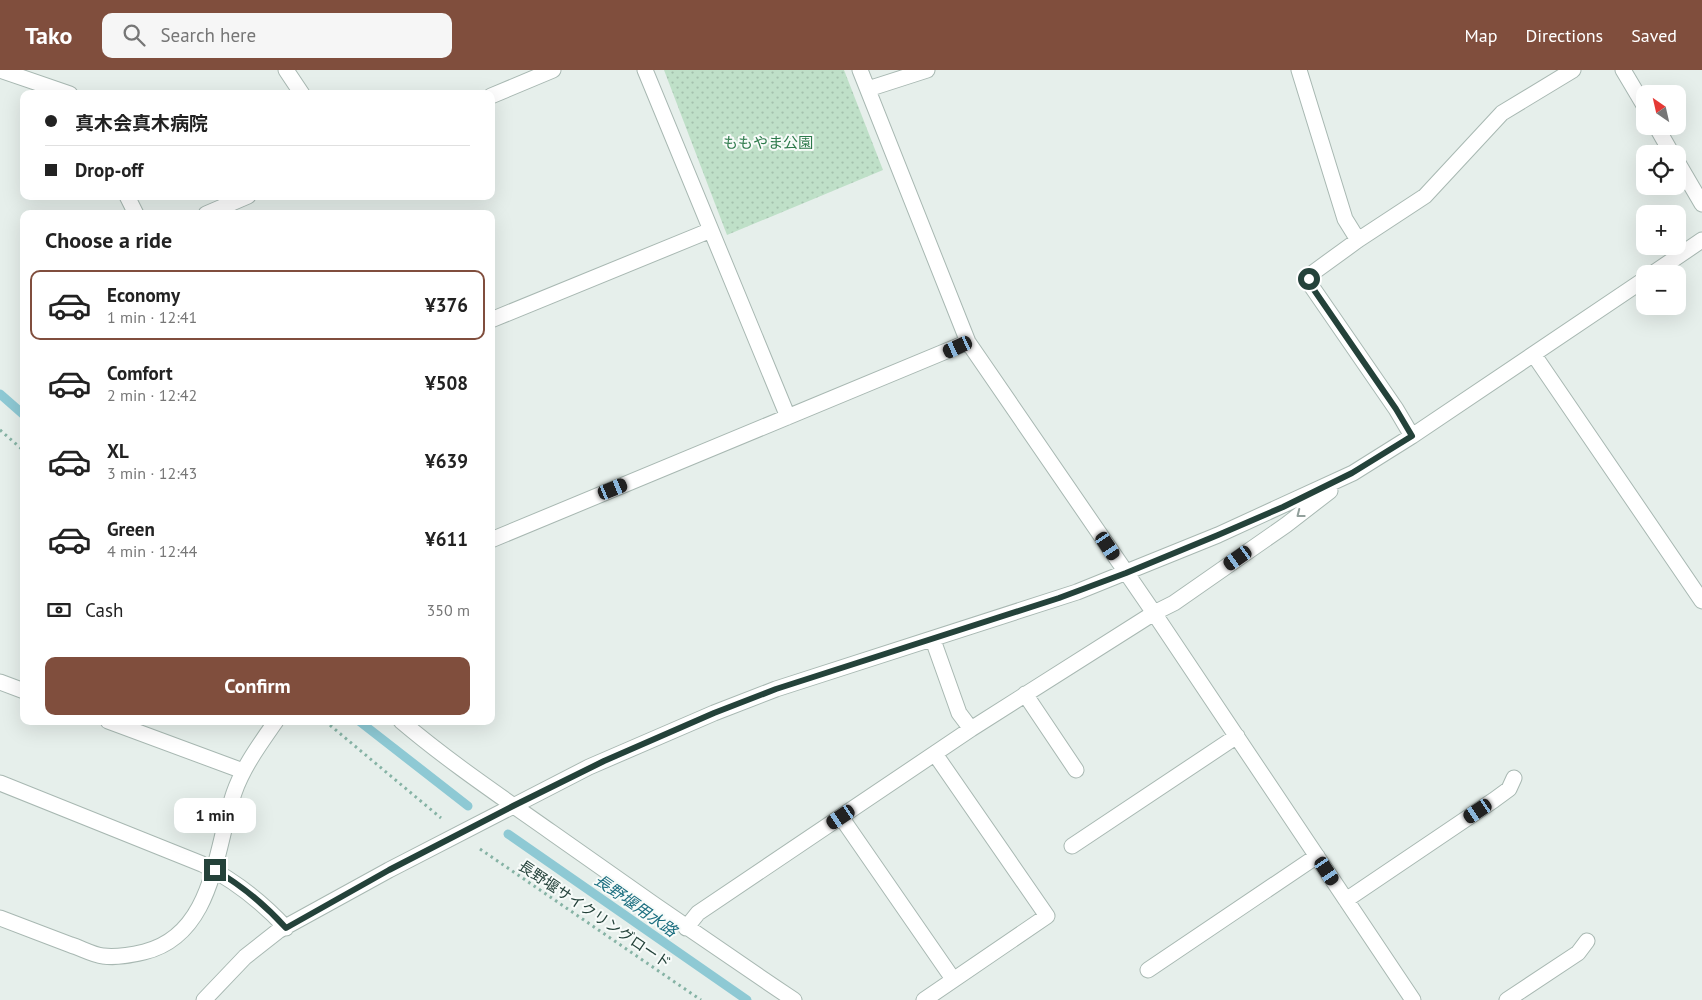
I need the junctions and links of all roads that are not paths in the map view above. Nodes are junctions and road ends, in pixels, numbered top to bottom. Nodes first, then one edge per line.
1 (0, 70) edge
2 (286, 70) edge
3 (553, 70) edge
4 (646, 70) edge
5 (860, 70) edge
6 (927, 70) edge
7 (1299, 70) edge
8 (1573, 70) edge
9 (1623, 70) edge
10 (868, 89) junction
11 (58, 90) edge
12 (299, 90) edge
13 (1636, 92) edge
14 (495, 94) edge
15 (1686, 177) edge
16 (239, 200) edge
17 (1702, 204) edge
18 (215, 210) edge
19 (711, 230) junction
20 (1358, 240) junction
21 (1702, 240) edge
22 (1665, 265) edge
23 (1636, 285) edge
24 (495, 318) edge
25 (968, 342) junction
26 (1534, 355) junction
27 (788, 418) junction
28 (1412, 436) junction
29 (1352, 473) junction
30 (495, 538) edge
31 (1126, 573) junction
32 (1701, 598) edge
33 (1154, 613) junction
34 (933, 640) junction
35 (0, 682) edge
36 (20, 690) edge
37 (1025, 694) junction
38 (119, 725) edge
39 (273, 725) edge
40 (406, 725) edge
41 (971, 729) junction
42 (1237, 736) junction
43 (935, 754) junction
44 (243, 770) junction
45 (1076, 770) dead end
46 (1514, 778) dead end
47 (0, 783) edge
48 (513, 806) junction
49 (841, 817) junction
50 (1072, 846) dead end
51 (1317, 856) junction
52 (215, 870) junction
53 (1346, 900) junction
54 (0, 918) edge
55 (286, 928) junction
56 (686, 928) junction
57 (1587, 940) dead end
58 (1148, 970) dead end
59 (952, 979) junction
60 (204, 1000) edge
61 (794, 1000) edge
62 (924, 1000) edge
63 (1413, 1000) edge
64 (1507, 1000) edge

1 - 11 street
2 - 12 street
3 - 14 street
4 - 19 street
5 - 10 street
6 - 10 street
7 - 20 street
8 - 20 street
9 - 13 street
10 - 25 street
15 - 17 street
16 - 18 street
19 - 24 street
19 - 27 street
20 - 28 street
21 - 22 street
23 - 26 street
25 - 27 street
25 - 31 street
26 - 28 street
26 - 32 street
27 - 30 street
28 - 29 street
29 - 31 street
29 -> 33 street
31 - 33 street
31 - 34 street
33 - 37 street
33 - 42 street
34 - 41 street
34 - 48 street
35 - 36 street
37 - 41 street
37 - 45 street
38 - 44 street
39 - 44 street
40 - 48 street
41 - 43 street
42 - 50 street
42 - 51 street
43 - 49 street
43 - 59 street
44 - 52 street
46 - 53 street
47 - 52 street
48 - 55 street
48 - 56 street
49 - 56 street
49 - 59 street
51 - 53 street
51 - 58 street
52 - 54 street
52 - 55 street
53 - 63 street
55 - 60 street
56 - 61 street
57 - 64 street
59 - 62 street

